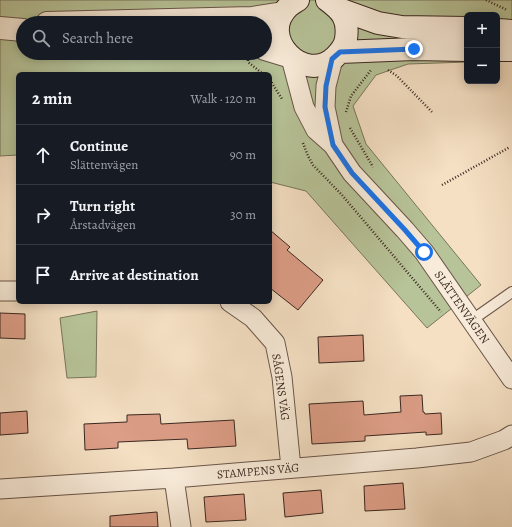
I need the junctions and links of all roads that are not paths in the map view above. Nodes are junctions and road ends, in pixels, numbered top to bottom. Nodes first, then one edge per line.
1 (290, 5) edge
2 (333, 5) edge
3 (258, 16) edge
4 (0, 24) edge
5 (16, 24) edge
6 (0, 28) edge
7 (464, 28) edge
8 (16, 29) edge
9 (500, 30) edge
10 (512, 31) edge
11 (464, 50) edge
12 (500, 50) edge
13 (512, 50) edge
14 (272, 51) edge
15 (336, 56) junction
16 (290, 57) junction
17 (333, 145) junction
18 (0, 291) edge
19 (16, 291) edge
20 (512, 292) edge
21 (233, 304) edge
22 (472, 320) junction
23 (512, 380) edge
24 (512, 435) edge
25 (291, 468) junction
26 (174, 478) junction
27 (0, 489) edge
28 (181, 527) edge

1 - 3 main road
1 - 16 main road
2 - 7 main road
2 - 15 main road
4 - 5 main road
6 - 8 main road
9 - 10 main road
11 - 15 main road
12 - 13 main road
14 - 16 main road
15 - 16 main road
15 - 17 street, SLÄTTENVÄGEN
16 - 17 street, SLÄTTENVÄGEN
17 - 22 street, SLÄTTENVÄGEN
18 - 19 street
20 - 22 lane
21 - 25 street, SÅGENS VÄG
22 - 23 street, SLÄTTENVÄGEN
24 - 25 street, STAMPENS VÄG
25 - 26 street, STAMPENS VÄG
26 - 27 street, STAMPENS VÄG
26 - 28 street

